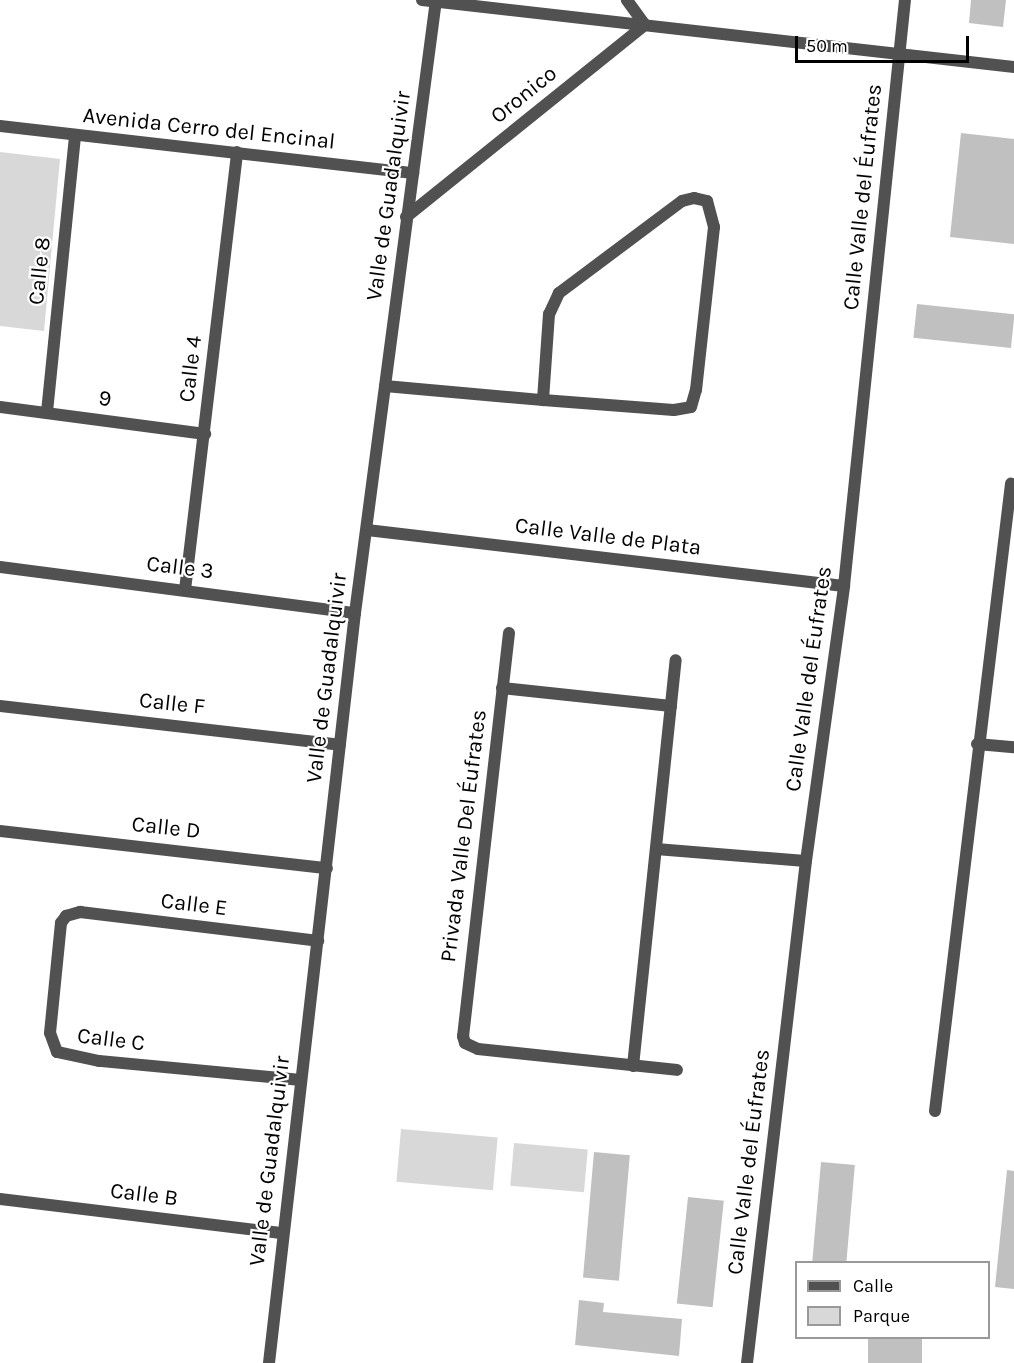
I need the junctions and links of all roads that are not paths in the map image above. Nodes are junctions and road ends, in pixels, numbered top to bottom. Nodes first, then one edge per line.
1 (422, 0) edge
2 (627, 0) edge
3 (904, 0) edge
4 (436, 1) edge
5 (645, 25) junction
6 (899, 52) junction
7 (1014, 67) edge
8 (0, 126) edge
9 (75, 135) junction
10 (237, 152) junction
11 (413, 173) junction
12 (406, 217) junction
13 (385, 386) junction
14 (543, 400) junction
15 (0, 407) edge
16 (47, 412) junction
17 (205, 434) junction
18 (1011, 484) dead end
19 (367, 530) junction
20 (0, 567) edge
21 (844, 586) junction
22 (185, 590) junction
23 (355, 613) junction
24 (509, 633) dead end
25 (676, 660) dead end
26 (502, 688) junction
27 (0, 706) edge
28 (671, 706) junction
29 (977, 744) junction
30 (339, 745) junction
31 (1014, 747) edge
32 (0, 831) edge
33 (656, 849) junction
34 (806, 861) junction
35 (327, 868) junction
36 (66, 916) joint
37 (318, 941) junction
38 (633, 1066) junction
39 (677, 1070) dead end
40 (301, 1080) junction
41 (935, 1111) dead end
42 (0, 1199) edge
43 (283, 1233) junction
44 (269, 1363) edge
45 (747, 1363) edge

1 - 4 street
2 - 5 street
3 - 6 street, Calle Valle del Éufrates
4 - 5 street
4 - 11 street, Valle de Guadalquivir
5 - 6 street
5 - 12 street, Oronico
6 - 7 street
6 - 21 street, Calle Valle del Éufrates
8 - 9 street, Avenida Cerro del Encinal
9 - 10 street, Avenida Cerro del Encinal
9 - 16 street, Calle 8
10 - 11 street, Avenida Cerro del Encinal
10 - 17 street, Calle 4
11 - 12 street, Valle de Guadalquivir
12 - 13 street, Valle de Guadalquivir
13 - 14 street
13 - 19 street, Valle de Guadalquivir
14 - 14 street
15 - 16 street, 9
16 - 17 street, 9
17 - 22 street, Calle 4
18 - 29 street
19 - 21 street, Calle Valle de Plata
19 - 23 street, Valle de Guadalquivir
20 - 22 street, Calle 3
21 - 34 street, Calle Valle del Éufrates
22 - 23 street, Calle 3
23 - 30 street, Valle de Guadalquivir
24 - 26 street, Privada Valle Del Éufrates
25 - 28 street
26 - 28 street, Privada Valle Del Éufrates
26 - 38 street, Privada Valle Del Éufrates
27 - 30 street, Calle F
28 - 33 street
29 - 31 street
29 - 41 street
30 - 35 street, Valle de Guadalquivir
32 - 35 street, Calle D
33 - 34 street
33 - 38 street
34 - 45 street, Calle Valle del Éufrates
35 - 37 street, Valle de Guadalquivir
36 - 37 street, Calle E
36 - 40 street, Calle C
37 - 40 street, Valle de Guadalquivir
38 - 39 street
40 - 43 street, Valle de Guadalquivir
42 - 43 street, Calle B
43 - 44 street, Valle de Guadalquivir

